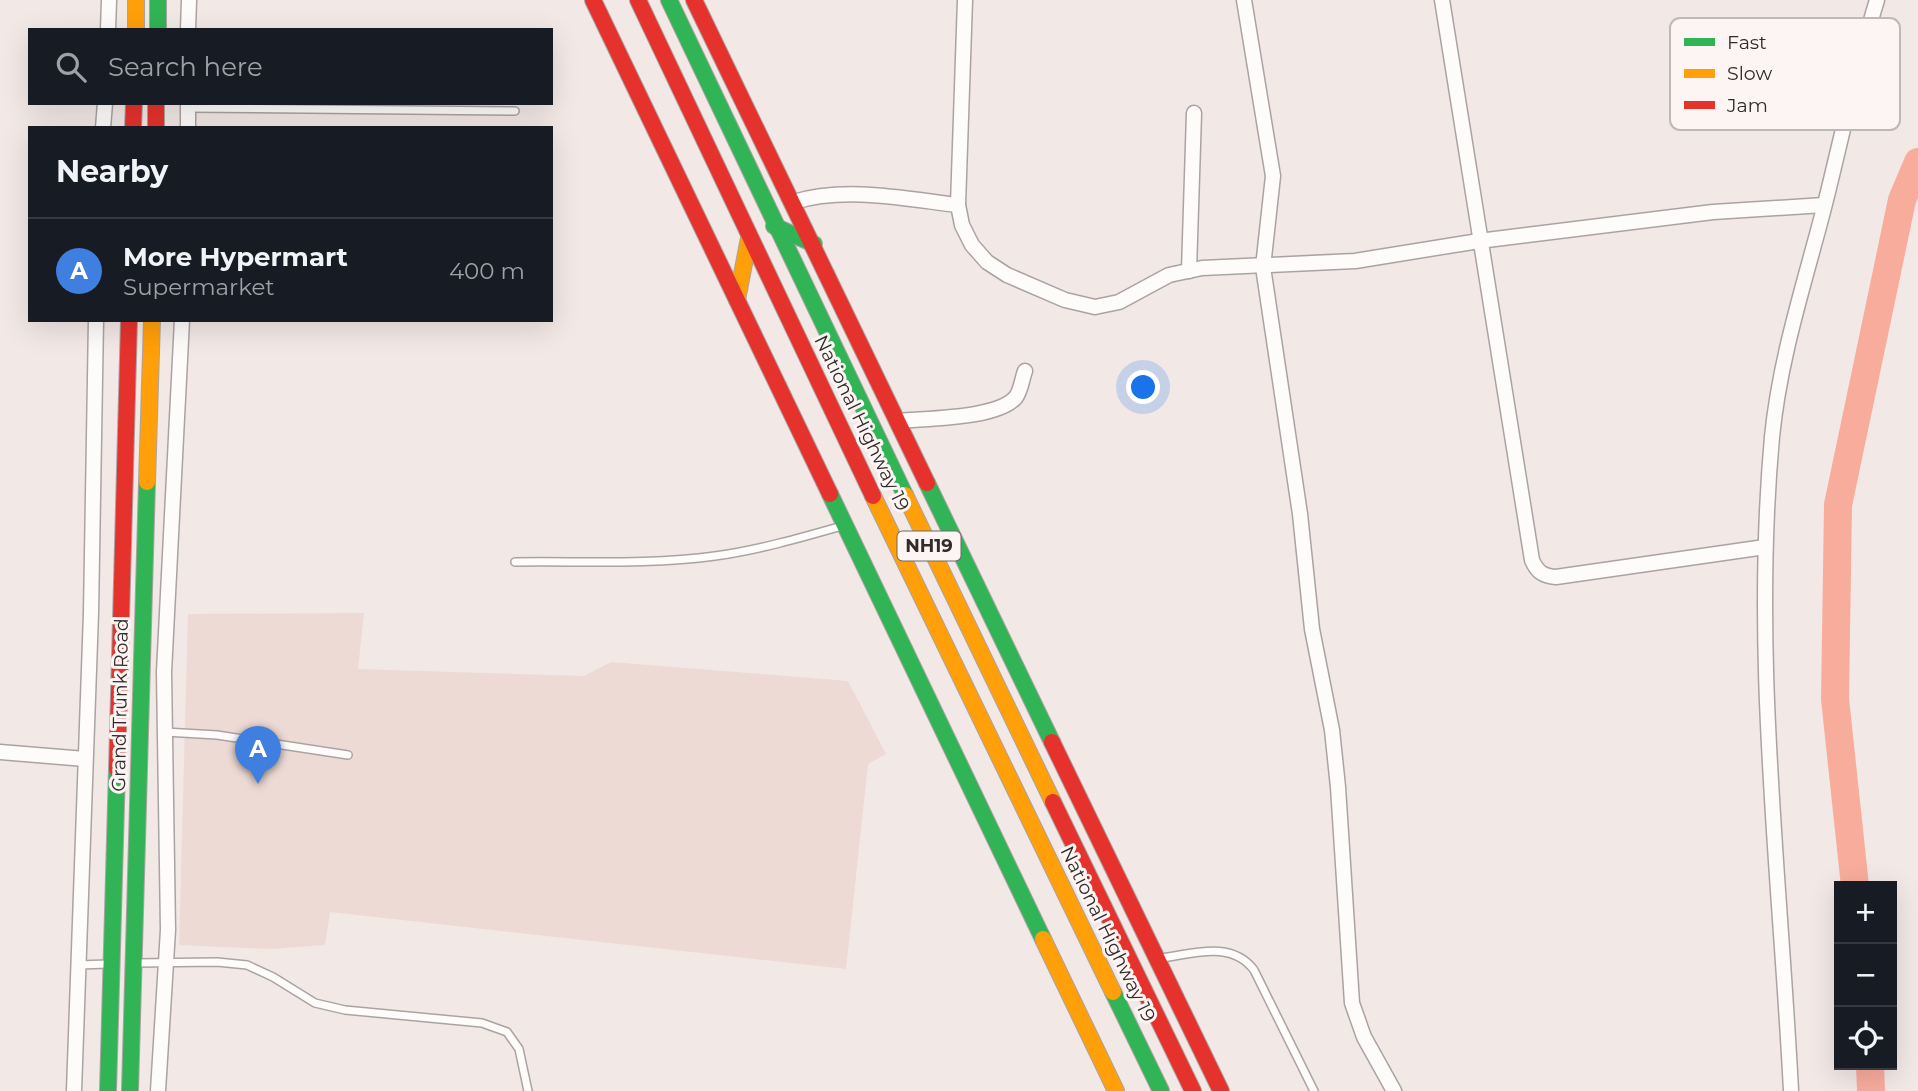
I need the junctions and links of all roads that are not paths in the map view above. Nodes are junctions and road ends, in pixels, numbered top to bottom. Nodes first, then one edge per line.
1 (109, 0) edge
2 (136, 0) edge
3 (158, 0) edge
4 (189, 0) edge
5 (593, 0) edge
6 (638, 0) edge
7 (669, 0) edge
8 (694, 0) edge
9 (965, 0) edge
10 (1244, 0) edge
11 (1442, 0) edge
12 (1877, 0) edge
13 (1871, 18) edge
14 (108, 28) edge
15 (136, 28) edge
16 (158, 28) edge
17 (188, 28) edge
18 (105, 105) edge
19 (134, 105) edge
20 (156, 105) edge
21 (188, 105) edge
22 (515, 111) dead end
23 (1194, 113) dead end
24 (103, 126) edge
25 (133, 126) edge
26 (156, 126) edge
27 (188, 126) edge
28 (1841, 130) edge
29 (794, 202) junction
30 (958, 205) junction
31 (1824, 205) junction
32 (774, 226) junction
33 (749, 238) junction
34 (1479, 241) junction
35 (814, 244) junction
36 (1263, 267) junction
37 (1189, 271) junction
38 (737, 300) junction
39 (96, 322) edge
40 (129, 322) edge
41 (152, 322) edge
42 (182, 322) edge
43 (1025, 371) dead end
44 (898, 422) junction
45 (846, 524) junction
46 (1765, 547) junction
47 (516, 562) dead end
48 (164, 732) junction
49 (0, 752) edge
50 (348, 755) dead end
51 (85, 759) junction
52 (1156, 958) junction
53 (166, 962) junction
54 (135, 963) junction
55 (113, 964) junction
56 (78, 965) junction
57 (74, 1091) edge
58 (108, 1091) edge
59 (130, 1091) edge
60 (159, 1091) edge
61 (528, 1091) edge
62 (1116, 1091) edge
63 (1161, 1091) edge
64 (1193, 1091) edge
65 (1221, 1091) edge
66 (1314, 1091) edge
67 (1394, 1091) edge
68 (1791, 1091) edge

1 - 14 street
2 - 15 main road
3 - 16 main road
4 - 17 street
5 - 38 main road
6 - 33 main road, National Highway 19 / NH19
7 - 32 main road, NH19
8 - 29 main road
9 - 30 street
10 - 36 street
11 - 34 street
12 - 13 street
18 - 24 street
19 - 25 main road
20 - 26 main road
21 - 22 lane
21 - 27 street
23 - 37 street
28 - 31 street
29 - 30 street
29 - 35 main road
30 - 37 street
31 - 34 street
31 - 46 street
32 - 35 main road
32 - 64 main road, NH19
33 - 38 main road
33 - 63 main road, National Highway 19 / NH19
34 - 36 street
34 - 46 street
35 - 44 main road
36 - 37 street
36 - 67 street
38 - 45 main road
39 - 51 street
40 - 55 main road, Grand Trunk Road
41 - 54 main road, Grand Trunk Road
42 - 48 street
43 - 44 street
44 - 52 main road
45 - 47 lane
45 - 62 main road
46 - 68 street
48 - 50 lane
48 - 53 street
49 - 51 street
51 - 56 street
52 - 65 main road
52 - 66 lane
53 - 54 lane
53 - 60 street
53 - 61 lane
54 - 55 lane
54 - 59 main road, Grand Trunk Road
55 - 56 lane
55 - 58 main road, Grand Trunk Road
56 - 57 street

